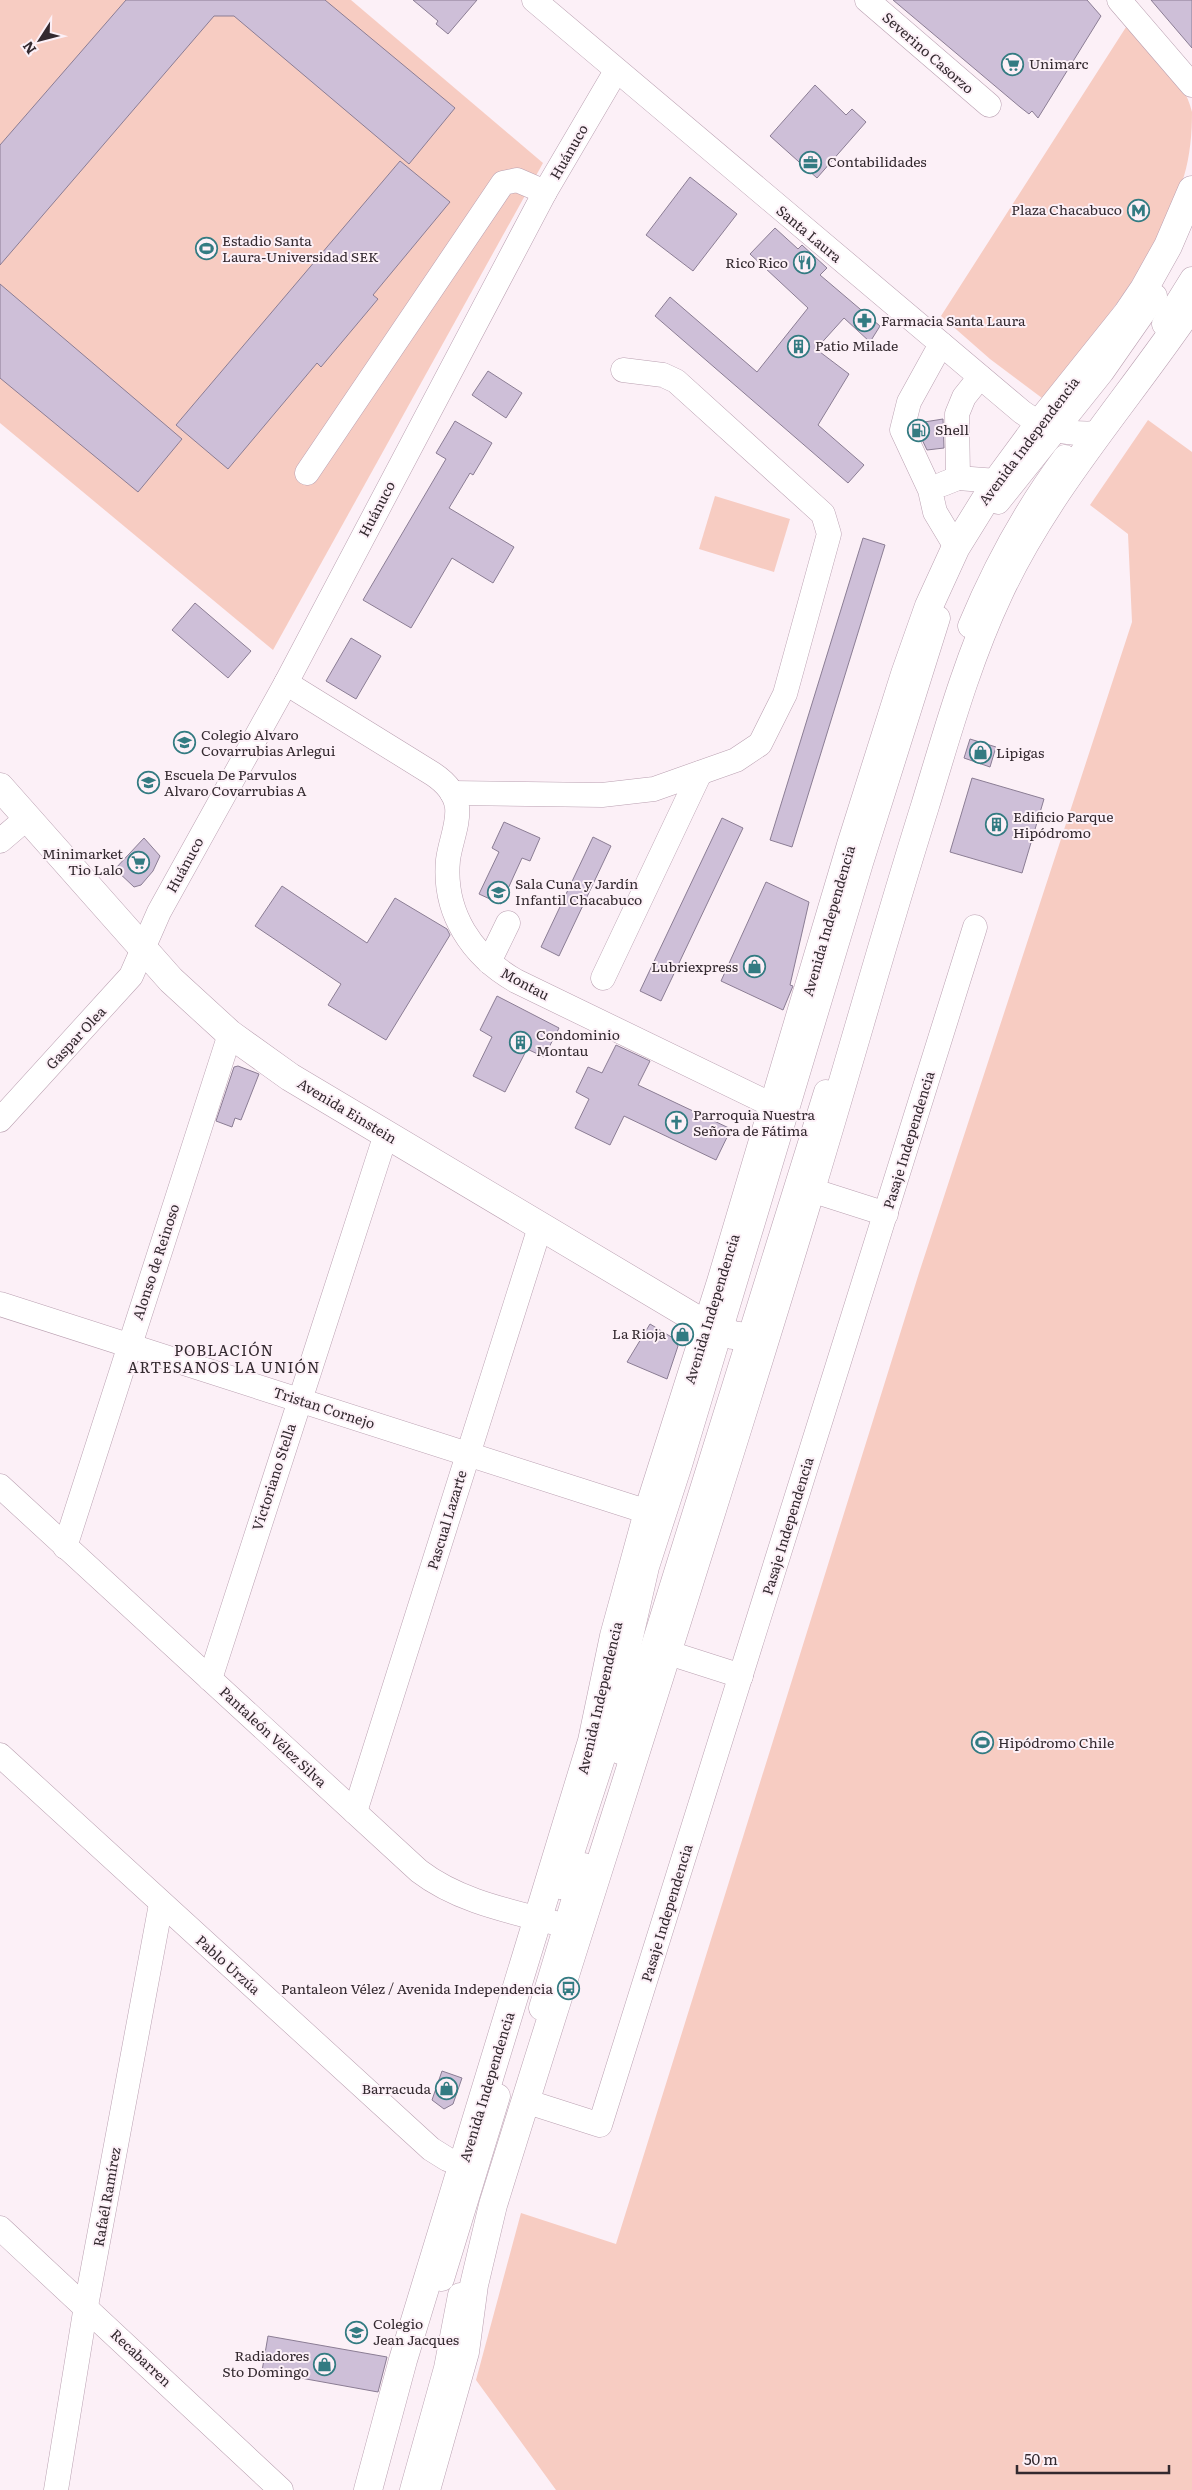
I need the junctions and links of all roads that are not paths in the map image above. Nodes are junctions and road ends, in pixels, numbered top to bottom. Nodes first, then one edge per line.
1 (534, 0) edge
2 (867, 0) edge
3 (1119, 0) edge
4 (616, 71) junction
5 (1192, 85) edge
6 (990, 105) dead end
7 (1192, 190) edge
8 (545, 192) junction
9 (1192, 225) edge
10 (1192, 279) edge
11 (1192, 305) edge
12 (940, 344) junction
13 (623, 370) dead end
14 (980, 377) junction
15 (1048, 427) junction
16 (1092, 433) junction
17 (307, 473) dead end
18 (958, 478) junction
19 (997, 481) junction
20 (930, 490) junction
21 (956, 547) junction
22 (286, 683) junction
23 (700, 773) junction
24 (0, 787) edge
25 (452, 794) junction
26 (27, 818) junction
27 (0, 841) edge
28 (508, 923) dead end
29 (976, 927) dead end
30 (143, 949) junction
31 (489, 962) junction
32 (603, 978) dead end
33 (230, 1034) junction
34 (774, 1106) junction
35 (0, 1120) edge
36 (386, 1134) junction
37 (811, 1190) junction
38 (886, 1214) junction
39 (540, 1228) junction
40 (0, 1304) edge
41 (714, 1329) junction
42 (756, 1339) junction
43 (129, 1345) junction
44 (298, 1400) junction
45 (467, 1454) junction
46 (0, 1486) edge
47 (648, 1512) junction
48 (66, 1546) junction
49 (666, 1652) junction
50 (741, 1676) junction
51 (210, 1679) junction
52 (0, 1755) edge
53 (355, 1812) junction
54 (161, 1904) junction
55 (558, 1923) junction
56 (525, 2101) junction
57 (463, 2165) junction
58 (0, 2228) edge
59 (86, 2306) junction
60 (56, 2490) edge
61 (281, 2490) edge
62 (368, 2490) edge
63 (382, 2490) edge
64 (412, 2490) edge
65 (426, 2490) edge

1 - 4 street, Santa Laura
2 - 6 street, Severino Casorzo
3 - 5 street
4 - 8 street, Huánuco
4 - 12 street, Santa Laura
7 - 15 main road, Avenida Independencia
8 - 17 street
8 - 22 street, Huánuco
9 - 15 street
10 - 16 street
11 - 16 main road, Avenida Independencia
12 - 14 street, Santa Laura
12 - 20 street
13 - 23 street
14 - 15 street, Santa Laura
14 - 18 street
15 - 16 street
15 - 19 main road, Avenida Independencia
15 - 41 street
16 - 37 main road, Avenida Independencia
16 - 42 street
18 - 19 street
18 - 20 street
19 - 21 main road, Avenida Independencia
20 - 21 street
21 - 34 main road, Avenida Independencia
22 - 25 street
22 - 30 street, Huánuco
23 - 25 street
23 - 32 street
24 - 26 main road, Avenida Einstein
25 - 31 street, Montau
26 - 27 street
26 - 30 main road, Avenida Einstein
28 - 31 street
29 - 38 street, Pasaje Independencia
30 - 33 main road, Avenida Einstein
30 - 35 street, Gaspar Olea
31 - 34 street, Montau
33 - 36 main road, Avenida Einstein
33 - 43 street, Alonso de Reinoso
34 - 41 main road, Avenida Independencia
36 - 39 main road, Avenida Einstein
36 - 44 street, Victoriano Stella
37 - 38 street
37 - 42 main road, Avenida Independencia
38 - 50 street, Pasaje Independencia
39 - 41 main road, Avenida Einstein
39 - 45 street, Pascual Lazarte
40 - 43 street, Tristan Cornejo
41 - 42 main road, Avenida Einstein
41 - 47 main road, Avenida Independencia
41 - 55 street
42 - 49 main road, Avenida Independencia
42 - 55 street
43 - 44 street, Tristan Cornejo
43 - 48 street, Alonso de Reinoso
44 - 45 street, Tristan Cornejo
44 - 51 street, Victoriano Stella
45 - 47 street, Tristan Cornejo
45 - 53 street, Pascual Lazarte
46 - 48 street, Pantaleón Vélez Silva
47 - 55 main road, Avenida Independencia
48 - 51 street, Pantaleón Vélez Silva
49 - 50 street
49 - 55 main road, Avenida Independencia
50 - 56 street, Pasaje Independencia
51 - 53 street, Pantaleón Vélez Silva
52 - 54 street, Pablo Urzúa
53 - 55 street, Pantaleón Vélez Silva
54 - 57 street, Pablo Urzúa
54 - 59 street, Rafaél Ramírez
55 - 56 main road, Avenida Independencia
55 - 57 main road, Avenida Independencia
55 - 63 street
55 - 64 street
56 - 65 main road, Avenida Independencia
57 - 62 main road, Avenida Independencia
58 - 59 street, Recabarren
59 - 60 street, Rafaél Ramírez
59 - 61 street, Recabarren

